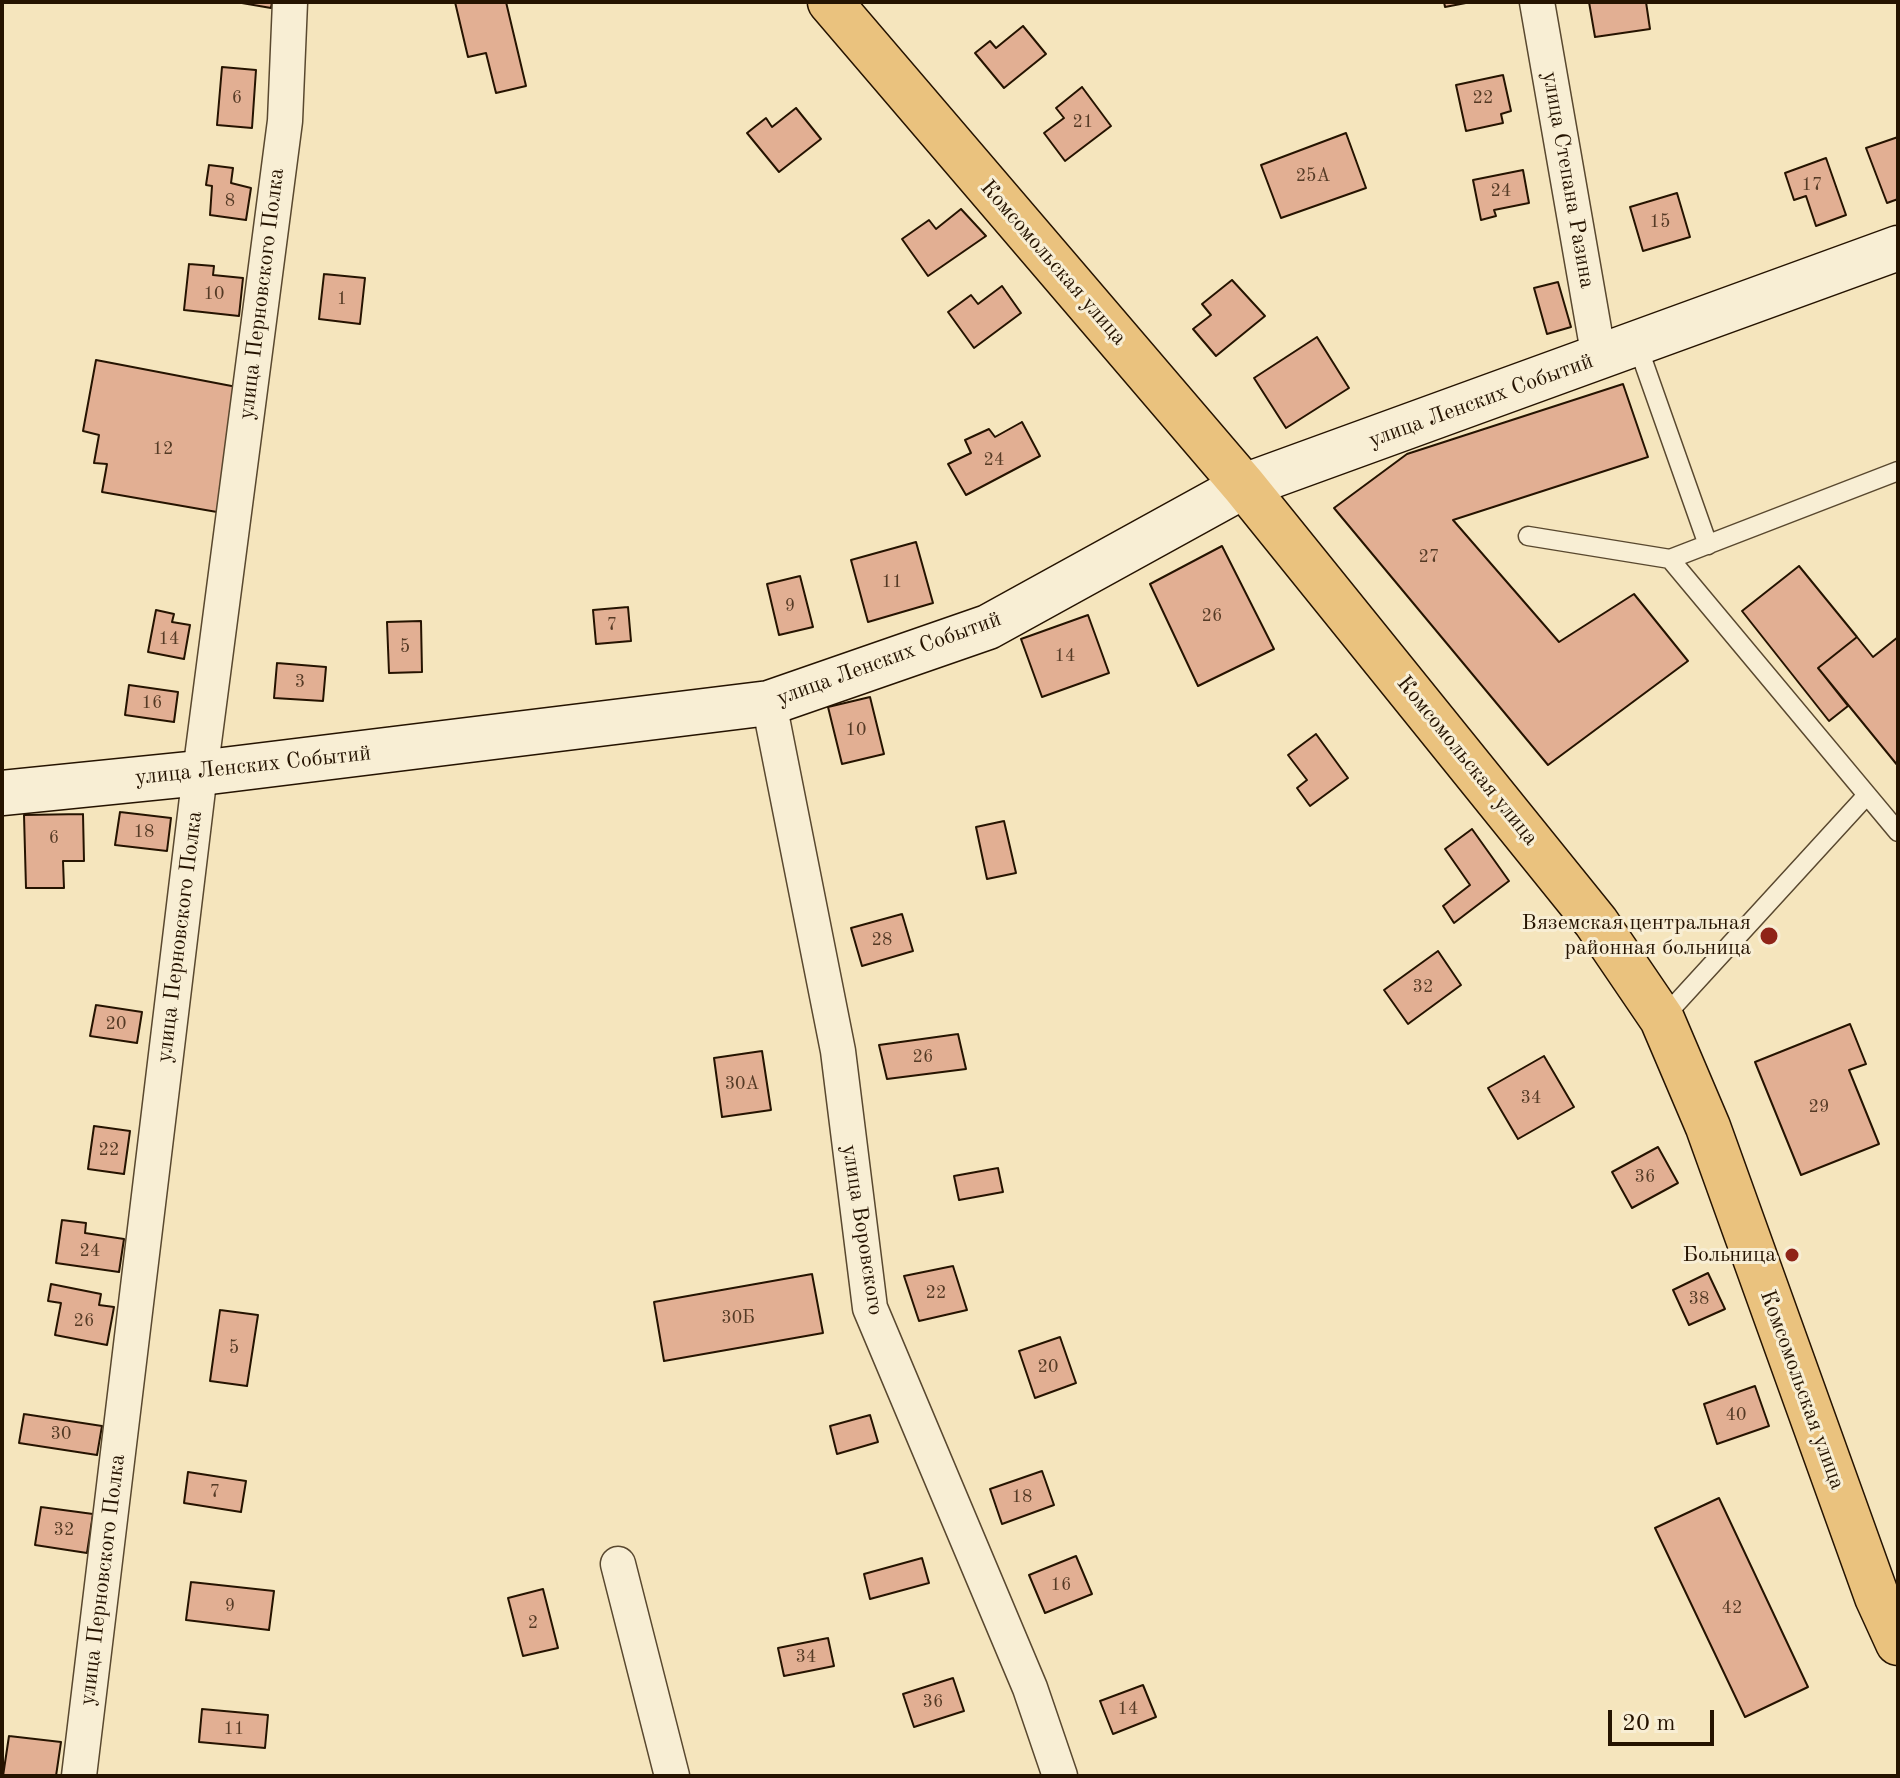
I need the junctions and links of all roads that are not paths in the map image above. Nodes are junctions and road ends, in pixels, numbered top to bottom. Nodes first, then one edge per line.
1 (290, 2) edge
2 (830, 2) edge
3 (1537, 2) edge
4 (1898, 248) edge
5 (1618, 351) junction
6 (1898, 471) edge
7 (1244, 486) junction
8 (1528, 536) dead end
9 (1708, 545) junction
10 (1670, 559) junction
11 (769, 703) junction
12 (200, 773) junction
13 (2, 793) edge
14 (1867, 795) junction
15 (1898, 832) edge
16 (1662, 1019) junction
17 (618, 1564) dead end
18 (1898, 1643) edge
19 (79, 1776) edge
20 (672, 1776) edge
21 (1060, 1776) edge

1 - 12 street, улица Перновского Полка
2 - 7 main road, Комсомольская улица
3 - 5 street, улица Степана Разина
4 - 5 street, улица Ленских Событий
5 - 7 street, улица Ленских Событий
5 - 9 lane
6 - 9 lane
7 - 11 street, улица Ленских Событий
7 - 16 main road, Комсомольская улица
8 - 10 lane
9 - 10 lane
10 - 14 lane
11 - 12 street, улица Ленских Событий
11 - 21 street, улица Воровского
12 - 13 street, улица Ленских Событий
12 - 19 street, улица Перновского Полка
14 - 15 lane
14 - 16 lane
16 - 18 main road, Комсомольская улица
17 - 20 street

